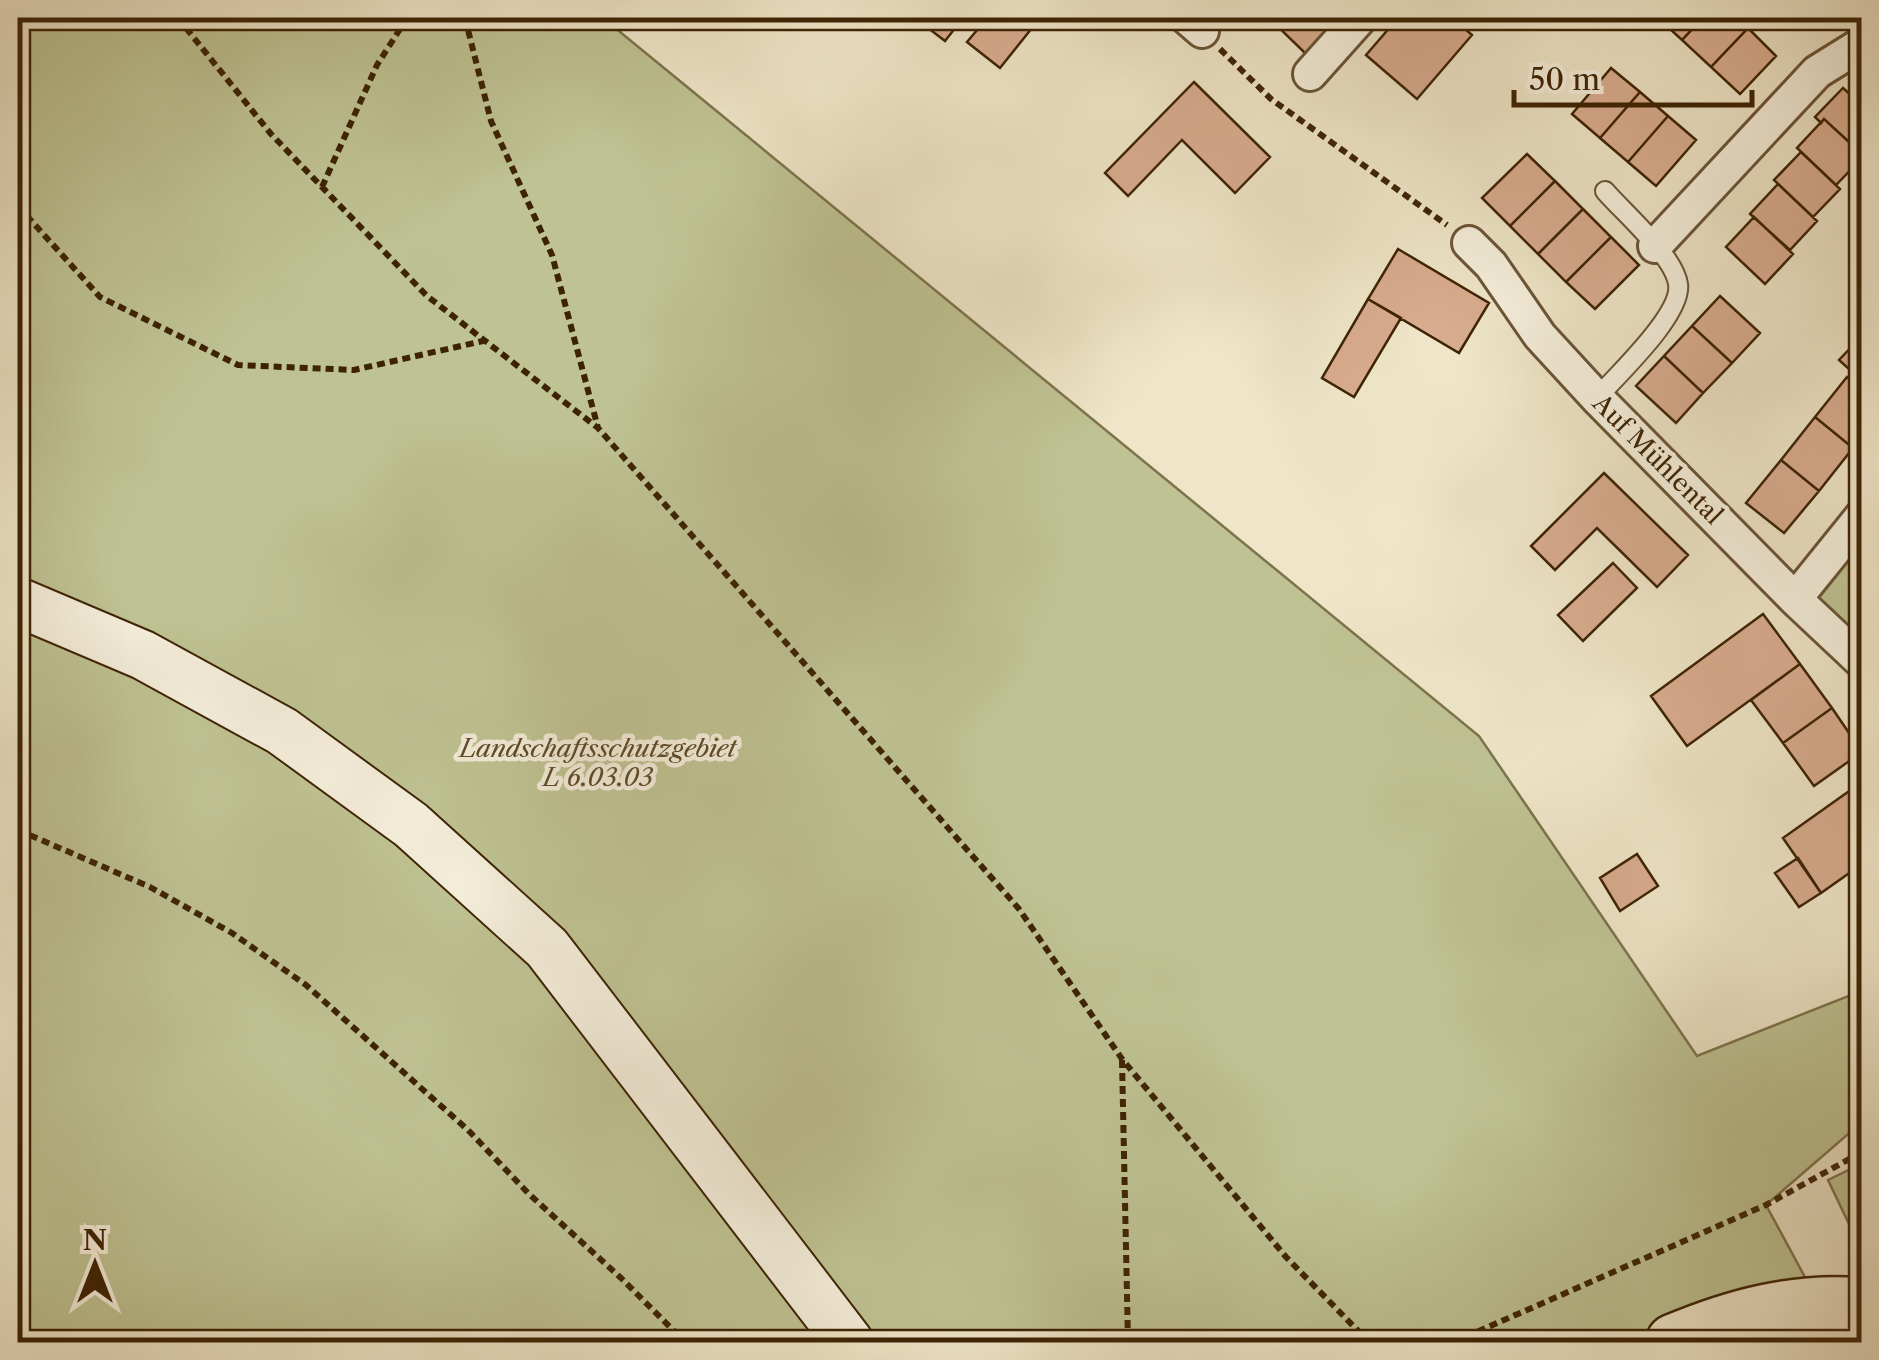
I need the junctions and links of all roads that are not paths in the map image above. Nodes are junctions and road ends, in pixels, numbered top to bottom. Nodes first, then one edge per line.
1 (1360, 18) edge
2 (1862, 44) edge
3 (1310, 74) dead end
4 (1605, 192) dead end
5 (1469, 243) road end
6 (1654, 246) junction
7 (1597, 398) junction
8 (1862, 516) edge
9 (1795, 600) junction
10 (18, 602) edge
11 (1862, 662) edge
12 (1862, 1306) edge
13 (1862, 1340) edge
14 (848, 1342) edge
15 (1674, 1342) edge
16 (1731, 1342) edge

1 - 3 street
2 - 6 street
4 - 6 lane
5 - 7 street, Auf Mühlental
6 - 7 lane
7 - 9 street, Auf Mühlental
8 - 9 street
9 - 11 street, Auf Mühlental
10 - 14 main road
12 - 15 highway
13 - 16 highway

